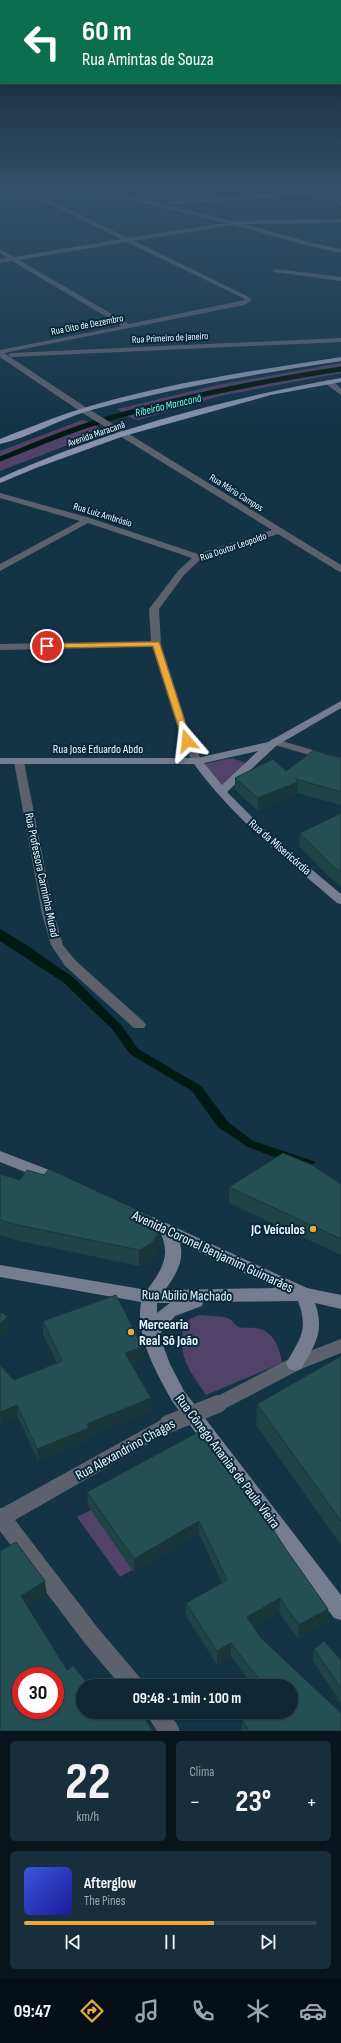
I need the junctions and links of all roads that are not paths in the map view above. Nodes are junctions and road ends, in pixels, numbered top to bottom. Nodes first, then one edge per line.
1 (31, 268) edge
2 (184, 268) edge
3 (276, 271) dead end
4 (341, 279) edge
5 (127, 326) junction
6 (341, 340) edge
7 (0, 353) edge
8 (341, 359) edge
9 (341, 380) edge
10 (330, 382) junction
11 (341, 393) edge
12 (88, 412) junction
13 (121, 434) junction
14 (0, 442) edge
15 (0, 481) edge
16 (0, 496) edge
17 (87, 520) junction
18 (278, 531) junction
19 (198, 557) junction
20 (0, 568) edge
21 (341, 569) edge
22 (156, 644) junction
23 (0, 647) edge
24 (341, 704) edge
25 (274, 743) junction
26 (0, 761) edge
27 (197, 761) junction
28 (341, 761) edge
29 (19, 762) junction
30 (221, 792) junction
31 (341, 900) edge
32 (139, 1025) dead end
33 (0, 1156) edge
34 (76, 1188) edge
35 (132, 1213) edge
36 (167, 1229) junction
37 (0, 1271) edge
38 (304, 1294) junction
39 (212, 1296) junction
40 (151, 1297) junction
41 (341, 1302) edge
42 (151, 1334) junction
43 (341, 1346) edge
44 (296, 1364) junction
45 (0, 1518) edge
46 (341, 1611) edge
47 (128, 1679) edge
48 (161, 1719) edge
49 (170, 1731) edge

1 - 5 street
2 - 5 street, Rua Oito de Dezembro
3 - 4 street
5 - 7 street, Rua Oito de Dezembro
6 - 7 street, Rua Primeiro de Janeiro
7 - 12 street, Rua Mário Campos
8 - 12 main road, Avenida Maracanã
9 - 10 main road, Avenida Maracanã
10 - 11 street
10 - 13 main road, Avenida Maracanã
12 - 13 street, Rua Mário Campos
12 - 14 main road, Avenida Maracanã
13 - 15 main road, Avenida Maracanã
13 - 18 street, Rua Mário Campos
16 - 17 street, Rua Luiz Ambrósio
17 - 19 street, Rua Luiz Ambrósio
17 - 20 street
18 - 19 street, Rua Doutor Leopoldo
18 - 21 street, Rua Mário Campos
19 - 22 street, Rua Doutor Leopoldo
22 - 23 street
22 - 27 street, Rua Doutor Leopoldo
24 - 25 street
25 - 27 street
25 - 28 street
25 - 30 street
26 - 29 street, Rua José Eduardo Abdo
27 - 29 street, Rua José Eduardo Abdo
27 - 30 street, Rua da Misericórdia
29 - 32 street, Rua Professora Carminha Murad
30 - 31 street, Rua da Misericórdia
33 - 34 street
35 - 36 street, Avenida Coronel Benjamim Guimarães
36 - 38 street, Avenida Coronel Benjamim Guimarães
36 - 40 street
37 - 40 street, Rua Abílio Machado
38 - 39 street, Rua Abílio Machado
38 - 41 street, Avenida Coronel Benjamim Guimarães
38 - 44 street
39 - 40 street, Rua Abílio Machado
39 - 42 street
40 - 42 street, Rua Cônego Ananias de Paula Vieira
42 - 46 street, Rua Cônego Ananias de Paula Vieira
43 - 44 street, Rua Alexandrino Chagas
44 - 45 street, Rua Alexandrino Chagas, bridge
45 - 47 street
48 - 49 street

